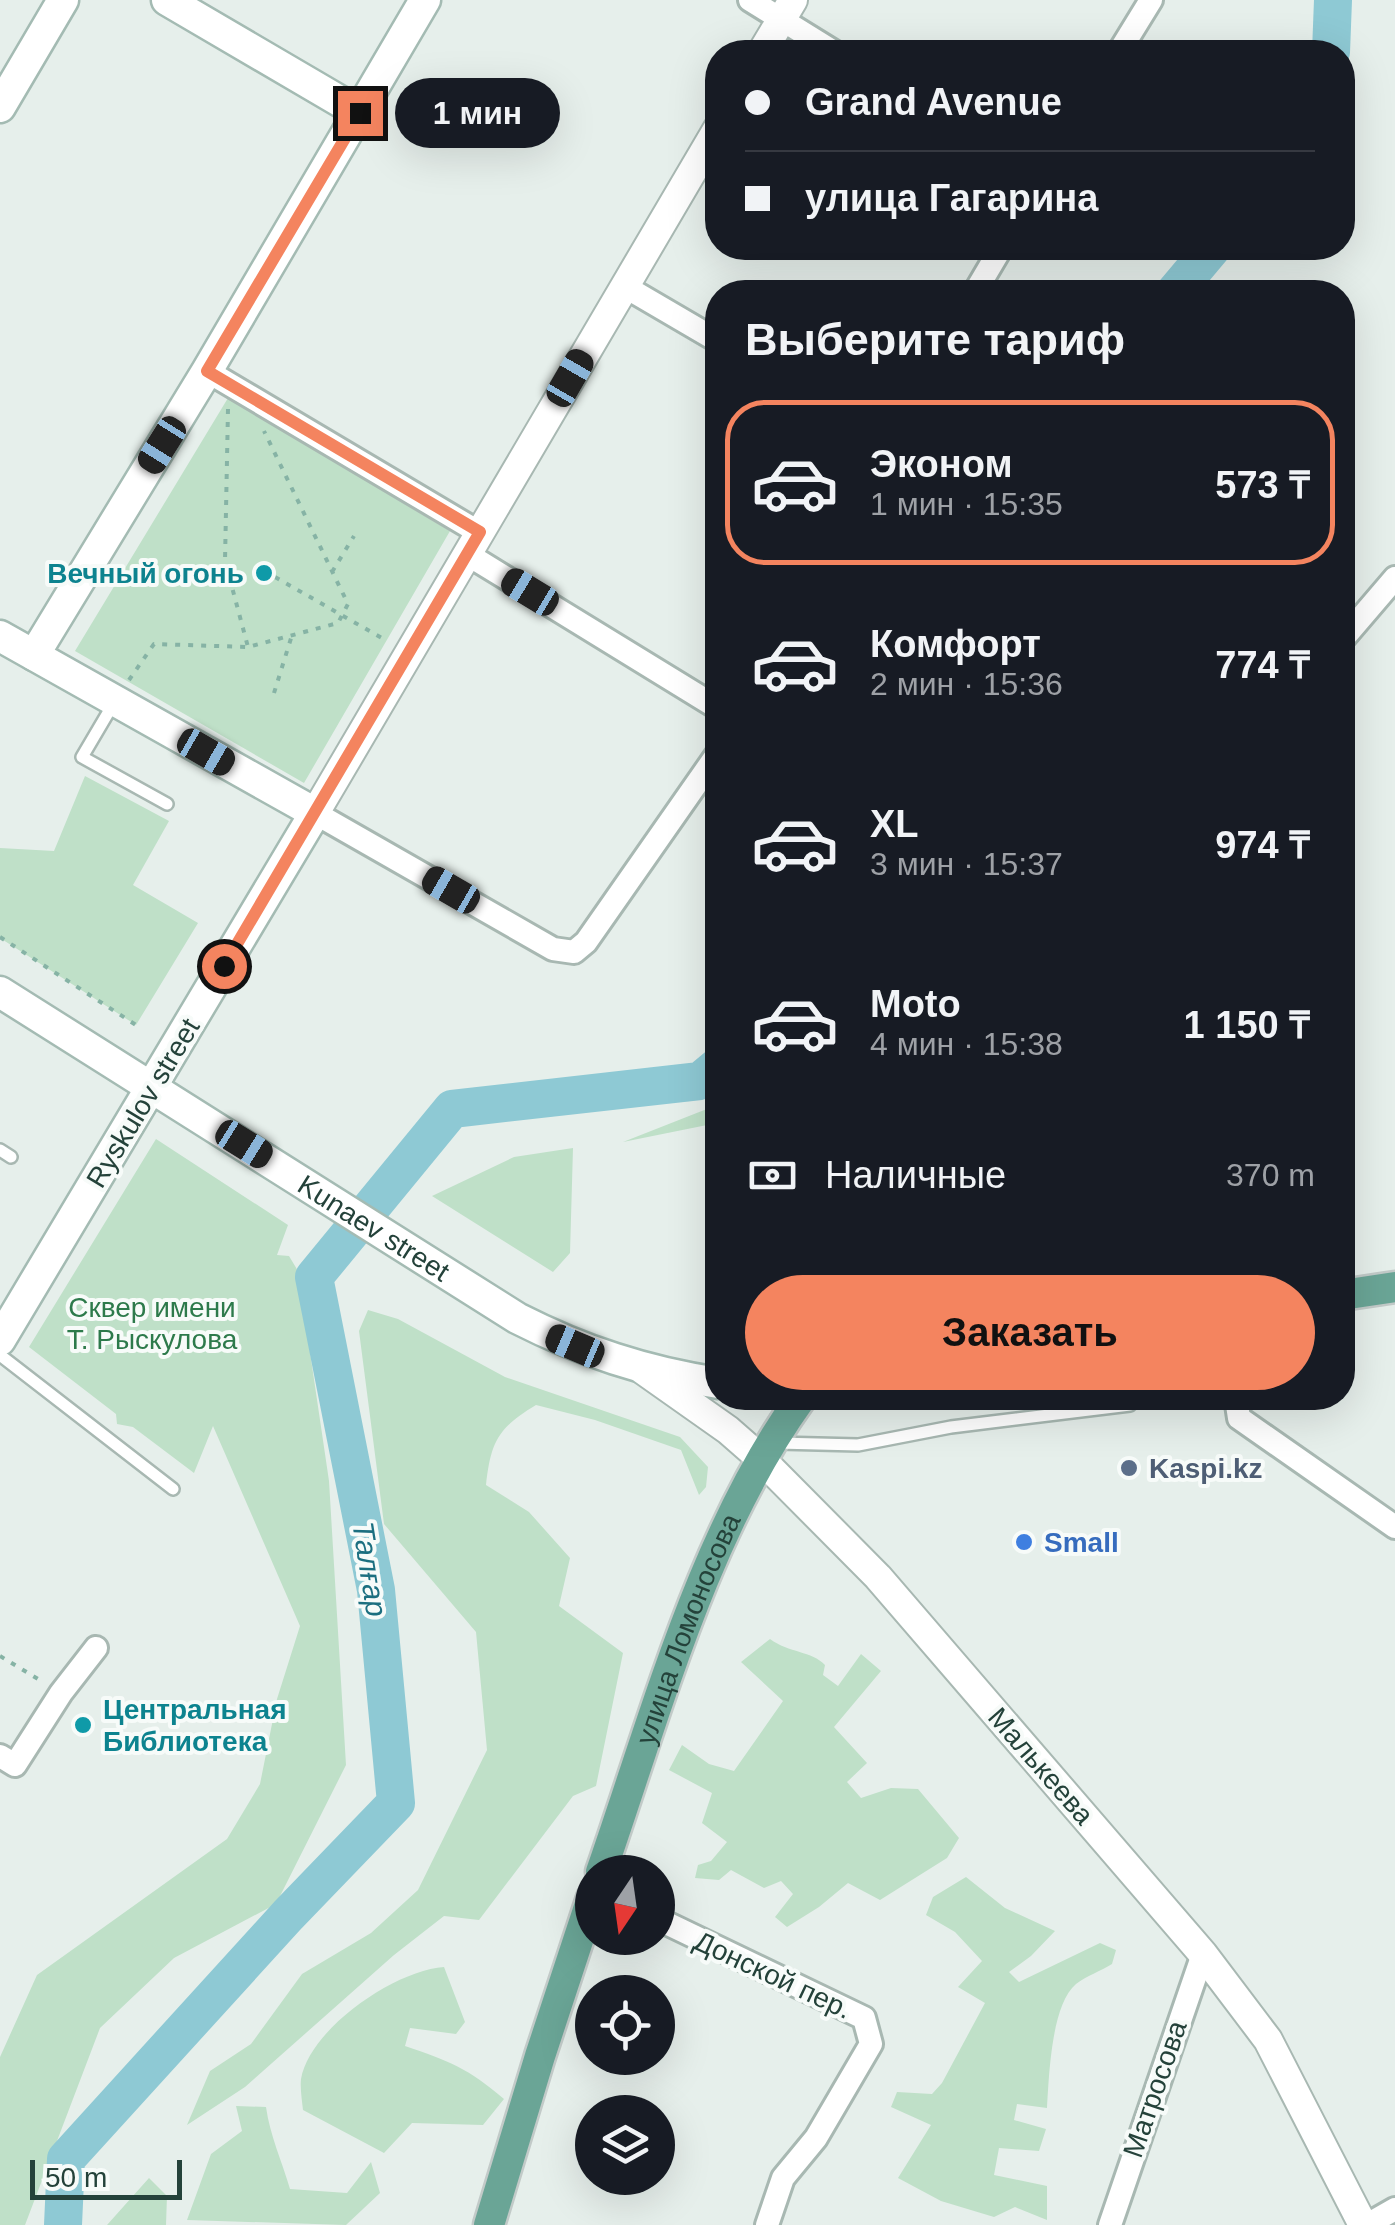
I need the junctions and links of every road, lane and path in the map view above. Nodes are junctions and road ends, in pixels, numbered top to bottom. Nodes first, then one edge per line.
1 (63, 0) edge
2 (167, 0) edge
3 (426, 0) edge
4 (750, 0) edge
5 (1152, 0) edge
6 (787, 10) edge
7 (769, 40) edge
8 (821, 40) edge
9 (1127, 40) edge
10 (0, 107) edge
11 (360, 113) junction
12 (705, 150) edge
13 (624, 286) junction
14 (705, 333) edge
15 (218, 378) junction
16 (263, 430) dead end
17 (354, 536) dead end
18 (473, 543) junction
19 (332, 572) junction
20 (275, 577) dead end
21 (1395, 578) edge
22 (342, 614) junction
23 (1355, 625) edge
24 (0, 636) edge
25 (292, 636) junction
26 (248, 647) junction
27 (409, 653) junction
28 (34, 655) junction
29 (274, 693) dead end
30 (705, 699) edge
31 (115, 700) junction
32 (705, 772) edge
33 (167, 804) dead end
34 (315, 813) junction
35 (0, 938) edge
36 (0, 992) edge
37 (136, 1025) dead end
38 (153, 1088) junction
39 (1395, 1287) edge
40 (1355, 1294) edge
41 (0, 1340) edge
42 (0, 1355) edge
43 (644, 1370) junction
44 (705, 1381) edge
45 (793, 1410) edge
46 (1081, 1410) edge
47 (1238, 1410) edge
48 (764, 1451) junction
49 (173, 1489) dead end
50 (1395, 1527) edge
51 (96, 1648) dead end
52 (0, 1656) edge
53 (61, 1694) junction
54 (0, 1756) edge
55 (607, 1855) edge
56 (675, 1927) edge
57 (575, 1950) edge
58 (1202, 1954) junction
59 (1395, 2210) edge
60 (490, 2225) edge
61 (766, 2225) edge
62 (1110, 2225) edge
63 (1365, 2225) edge

1 - 10 main road
2 - 11 main road
3 - 11 main road
4 - 6 street
5 - 9 street
6 - 7 street
6 - 8 street
11 - 15 main road
12 - 13 street
13 - 14 street
13 - 18 street
15 - 18 street
15 - 26 path
15 - 28 main road
16 - 19 path
17 - 19 path
18 - 27 street
18 - 30 street
19 - 22 path
20 - 22 path
21 - 23 street
22 - 25 path
22 - 27 path
24 - 28 main road
25 - 26 path
25 - 29 path
26 - 31 path
27 - 34 street
28 - 31 main road
31 - 33 lane
31 - 34 main road
32 - 34 street
34 - 38 main road, Ryskulov street
35 - 37 path
36 - 38 main road, Kunaev street
38 - 41 main road, Ryskulov street
38 - 43 main road, Kunaev street
39 - 40 main road
42 - 49 lane
43 - 44 main road, Kunaev street
43 - 48 street, Малькеева
45 - 48 main road, улица Ломоносова
46 - 48 lane
47 - 50 street
48 - 55 main road, улица Ломоносова
48 - 58 street, Малькеева
51 - 53 street
52 - 53 path
53 - 54 street
56 - 61 street, Донской пер.
57 - 60 main road
58 - 62 street, Матросова
58 - 63 street, Малькеева
59 - 63 street

